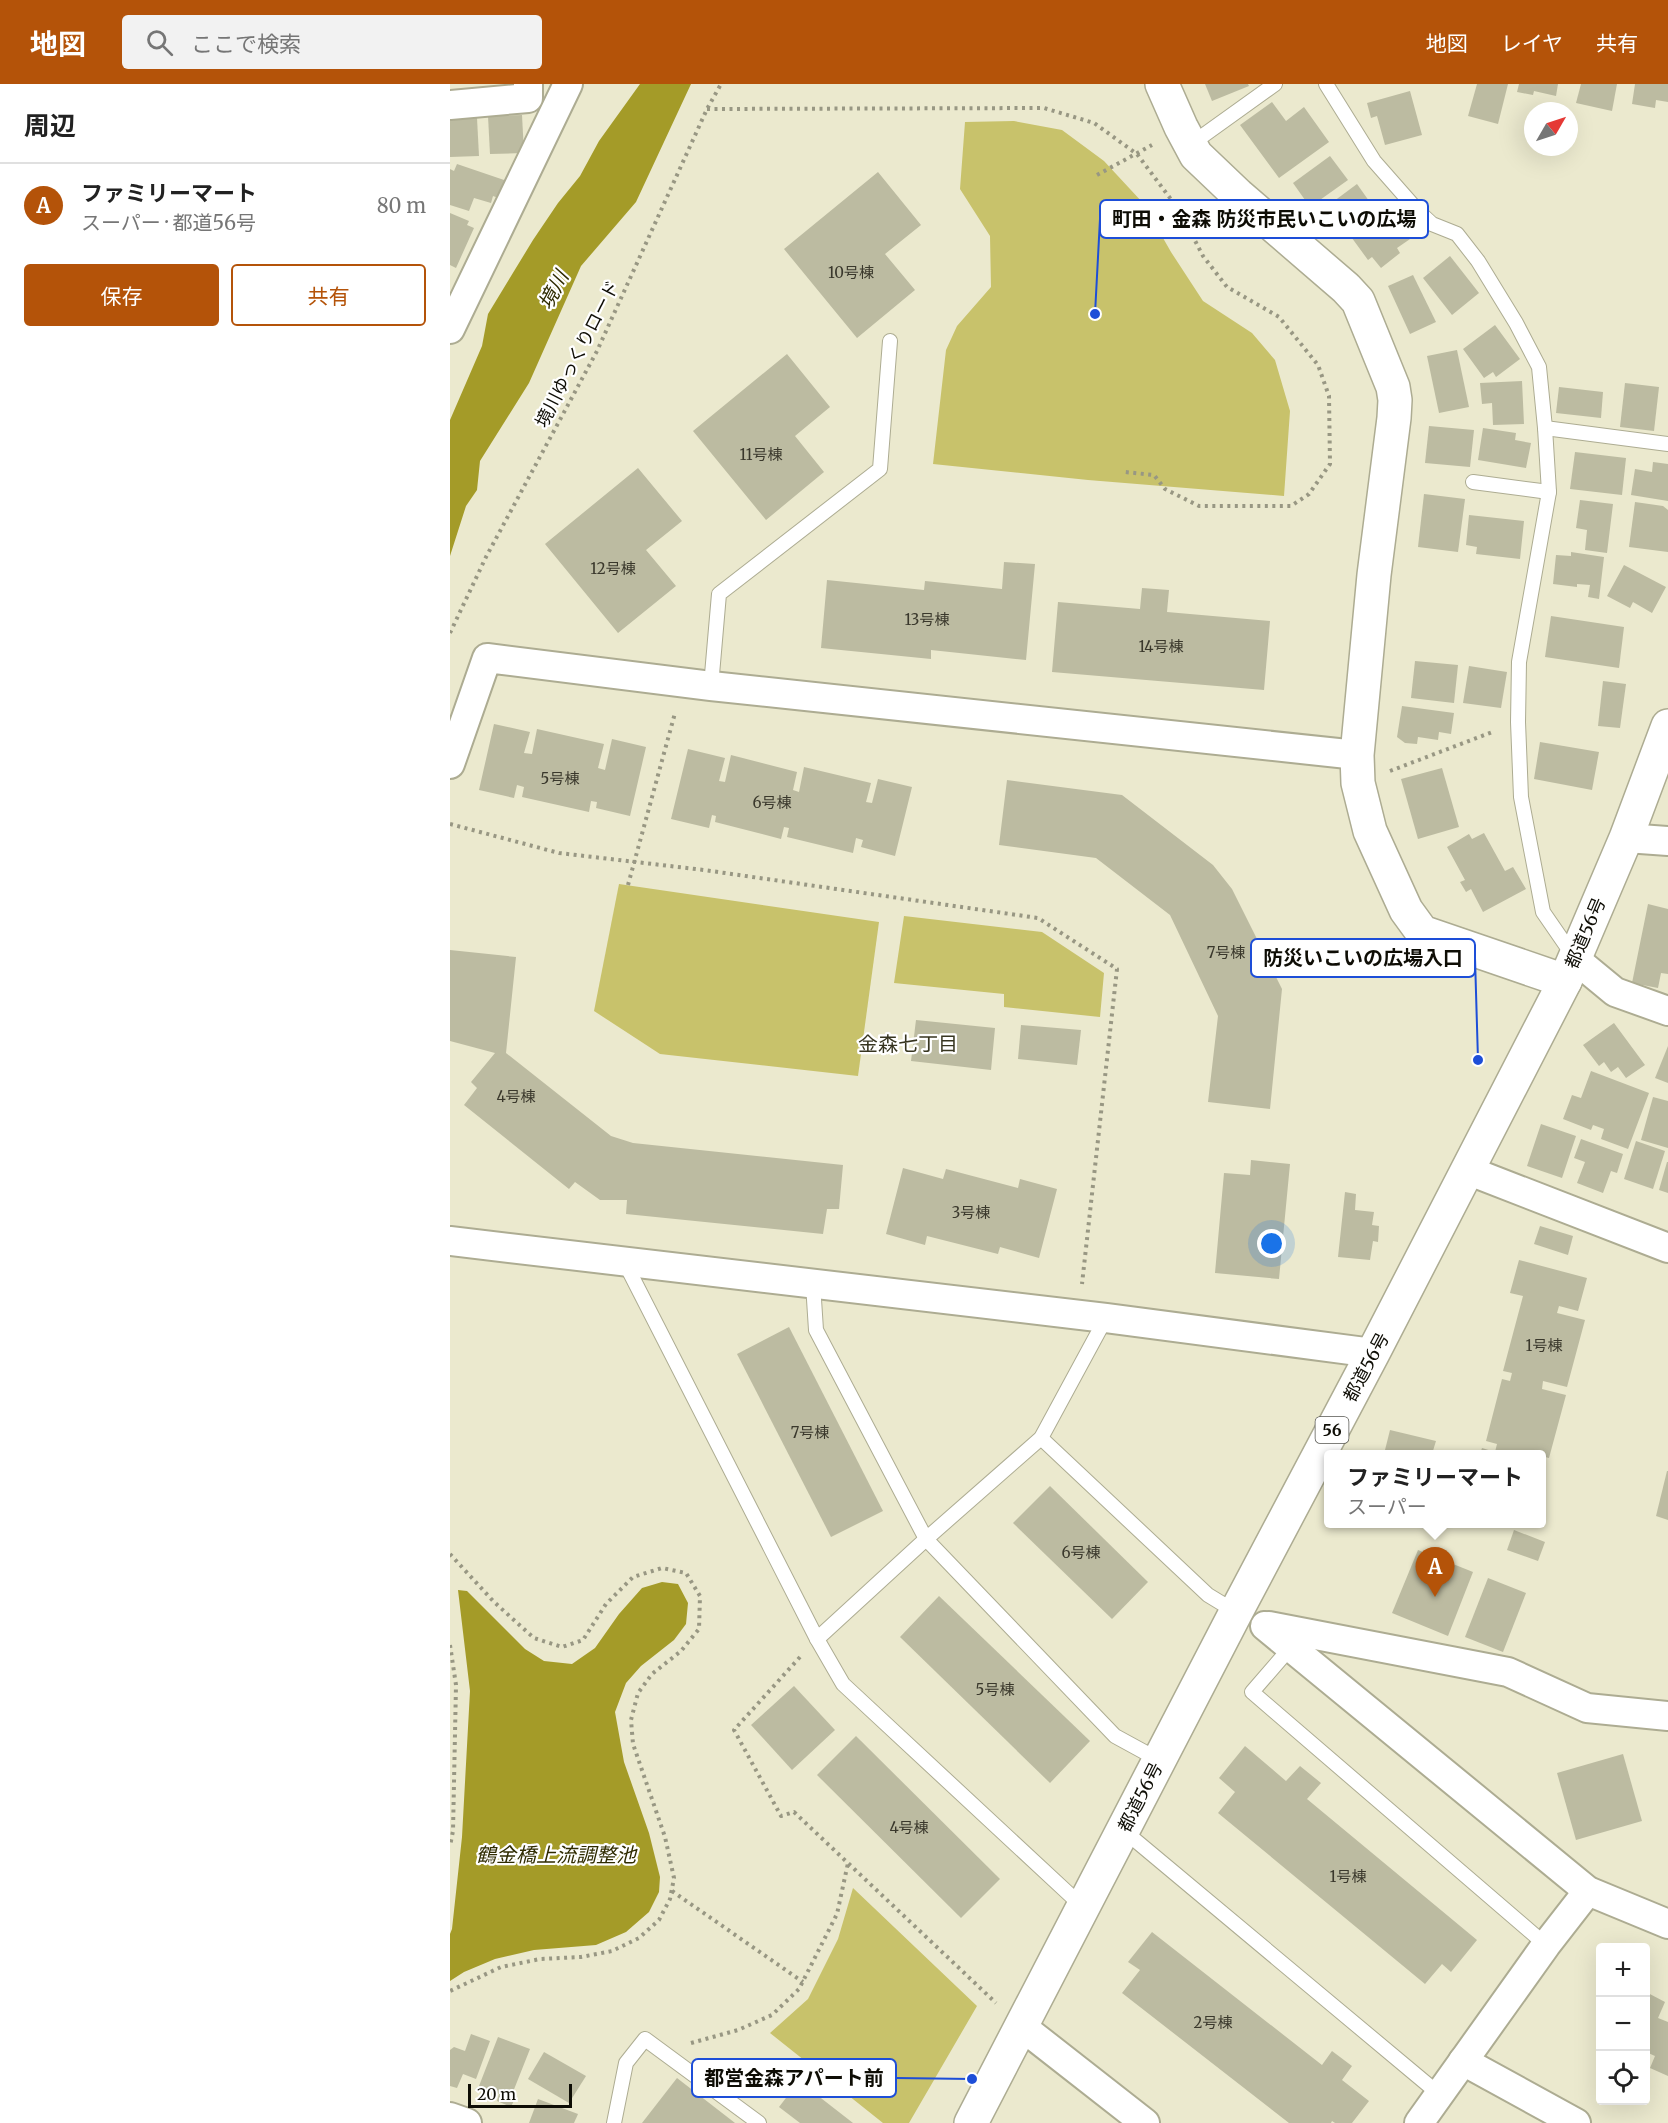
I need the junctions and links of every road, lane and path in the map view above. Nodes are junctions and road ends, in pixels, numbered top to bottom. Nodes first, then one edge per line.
1 (528, 84) edge
2 (568, 84) edge
3 (721, 84) edge
4 (1162, 84) edge
5 (1275, 84) edge
6 (1326, 84) edge
7 (450, 105) edge
8 (707, 109) junction
9 (1190, 145) junction
10 (1137, 154) junction
11 (1097, 175) dead end
12 (459, 289) edge
13 (450, 329) edge
14 (890, 341) dead end
15 (1545, 428) junction
16 (1668, 444) edge
17 (1125, 472) dead end
18 (1473, 482) dead end
19 (1549, 492) junction
20 (450, 633) edge
21 (683, 683) junction
22 (711, 686) junction
23 (1518, 722) junction
24 (1668, 726) edge
25 (450, 764) edge
26 (1358, 769) junction
27 (450, 824) edge
28 (1626, 838) junction
29 (1668, 841) edge
30 (635, 862) junction
31 (628, 885) dead end
32 (1570, 970) junction
33 (1668, 1011) edge
34 (1467, 1170) junction
35 (450, 1241) edge
36 (1668, 1248) edge
37 (624, 1261) junction
38 (813, 1284) junction
39 (1093, 1316) junction
40 (1373, 1353) junction
41 (1041, 1438) junction
42 (926, 1539) junction
43 (450, 1554) edge
44 (1236, 1612) junction
45 (1265, 1626) junction
46 (817, 1639) junction
47 (450, 1645) edge
48 (1291, 1647) junction
49 (1668, 1716) edge
50 (1159, 1760) junction
51 (1123, 1830) junction
52 (450, 1846) edge
53 (848, 1862) junction
54 (672, 1891) junction
55 (1588, 1891) junction
56 (1083, 1907) junction
57 (1668, 1924) edge
58 (1546, 1945) junction
59 (803, 1982) junction
60 (450, 1991) edge
61 (1021, 2026) junction
62 (662, 2050) junction
63 (1463, 2061) junction
64 (1439, 2094) junction
65 (450, 2117) edge
66 (466, 2123) edge
67 (614, 2123) edge
68 (759, 2123) edge
69 (971, 2123) edge
70 (1144, 2123) edge
71 (1419, 2123) edge
72 (1576, 2123) edge

1 - 7 street
2 - 12 street
3 - 8 path, 境川ゆっくりロード
4 - 9 main road
5 - 9 lane
6 - 15 lane
8 - 10 path
8 - 20 path, 境川ゆっくりロード
9 - 26 main road
10 - 11 path
10 - 17 path
12 - 13 street
14 - 22 lane
15 - 16 lane
15 - 19 lane
18 - 19 lane
19 - 23 lane
21 - 22 street
21 - 25 street
21 - 30 path
22 - 26 street
23 - 26 path
23 - 32 lane
24 - 28 main road, 都道56号 / 56
26 - 32 main road
27 - 30 path
28 - 29 street
28 - 32 main road, 都道56号 / 56
30 - 31 path
30 - 39 path
32 - 33 street
32 - 34 main road, 都道56号 / 56
34 - 36 street
34 - 40 main road, 都道56号 / 56
35 - 37 street
37 - 38 street
37 - 46 lane
38 - 39 street
38 - 42 lane
39 - 40 street
39 - 41 lane
40 - 44 main road, 都道56号 / 56
41 - 42 lane
41 - 44 lane
42 - 46 lane
42 - 50 lane
43 - 54 path
44 - 45 street
44 - 50 main road, 都道56号 / 56
45 - 48 street
45 - 49 street
46 - 53 path
46 - 56 lane
47 - 52 path
48 - 55 street
48 - 58 lane
50 - 51 main road, 都道56号 / 56
51 - 56 main road, 都道56号 / 56
51 - 64 lane
53 - 59 path
53 - 61 path
54 - 59 path
54 - 60 path
55 - 57 street
55 - 58 street
56 - 61 main road, 都道56号 / 56
58 - 63 street
59 - 62 path
61 - 69 main road, 都道56号 / 56
61 - 70 street
62 - 67 lane
62 - 68 lane
63 - 64 street
63 - 72 street
64 - 71 street
65 - 66 street

